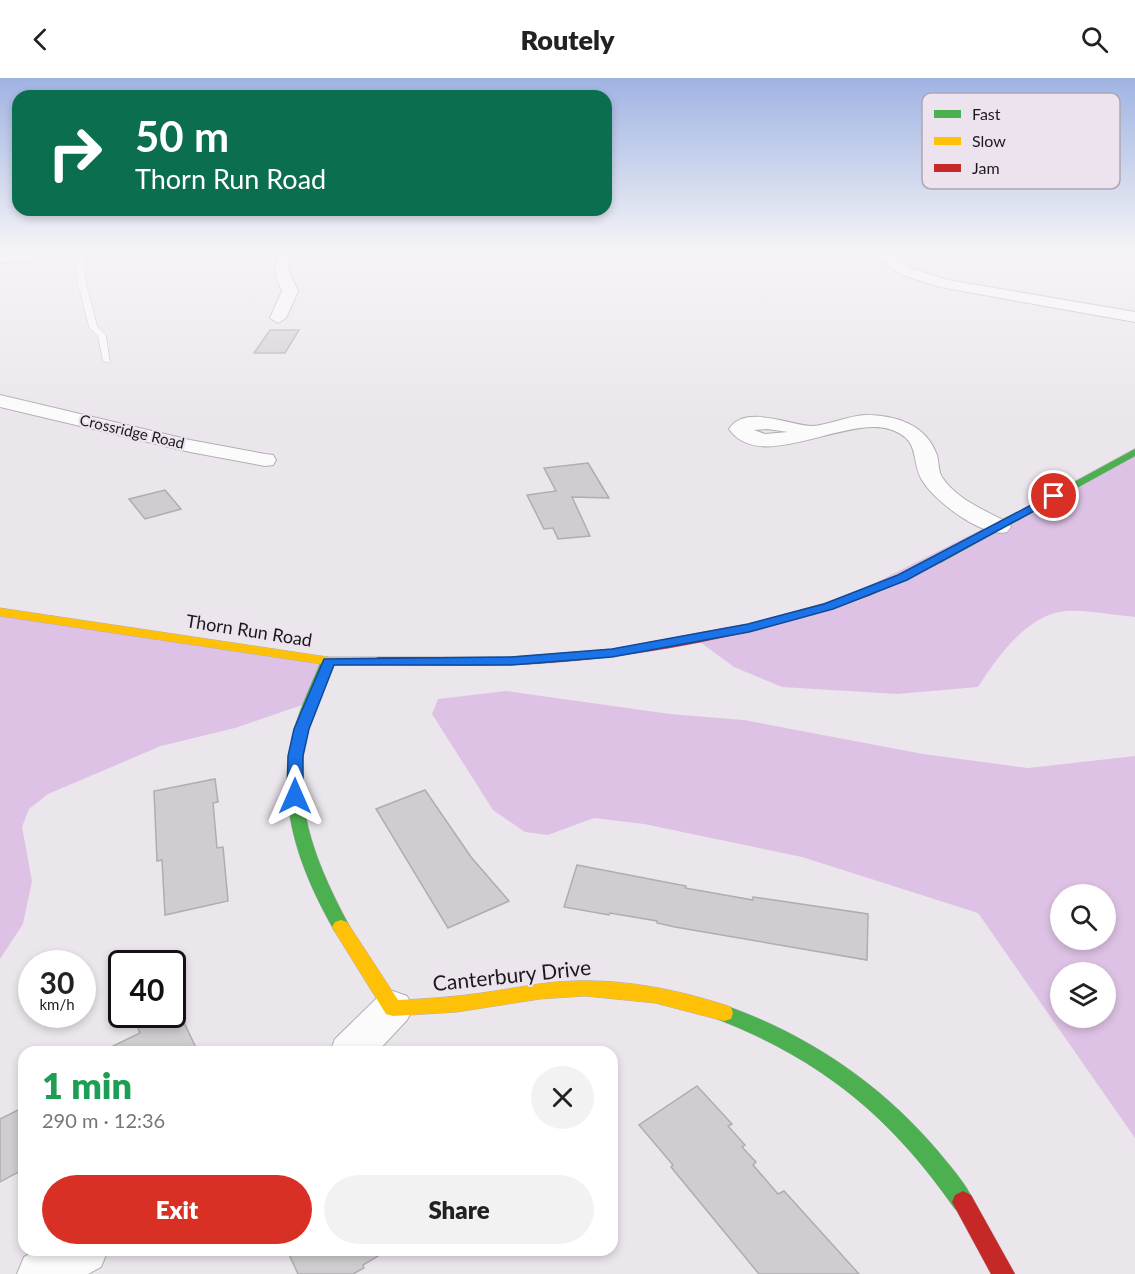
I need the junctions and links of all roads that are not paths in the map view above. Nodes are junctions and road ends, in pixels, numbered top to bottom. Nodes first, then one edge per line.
1 (88, 307) edge
2 (283, 307) edge
3 (1076, 307) edge
4 (1135, 317) edge
5 (278, 318) dead end
6 (107, 361) dead end
7 (0, 401) edge
8 (814, 432) dead end
9 (1135, 452) edge
10 (265, 460) dead end
11 (999, 527) junction
12 (0, 612) edge
13 (328, 661) junction
14 (393, 1008) junction
15 (356, 1046) edge
16 (74, 1256) edge
17 (42, 1274) edge
18 (1004, 1274) edge

1 - 6 lane
2 - 5 street
3 - 4 street
7 - 10 street, Crossridge Road
8 - 11 street
9 - 11 street, Thorn Run Road
11 - 13 street, Thorn Run Road
12 - 13 street, Thorn Run Road
13 - 14 street
14 - 15 street
14 - 18 street, Canterbury Drive
16 - 17 street

